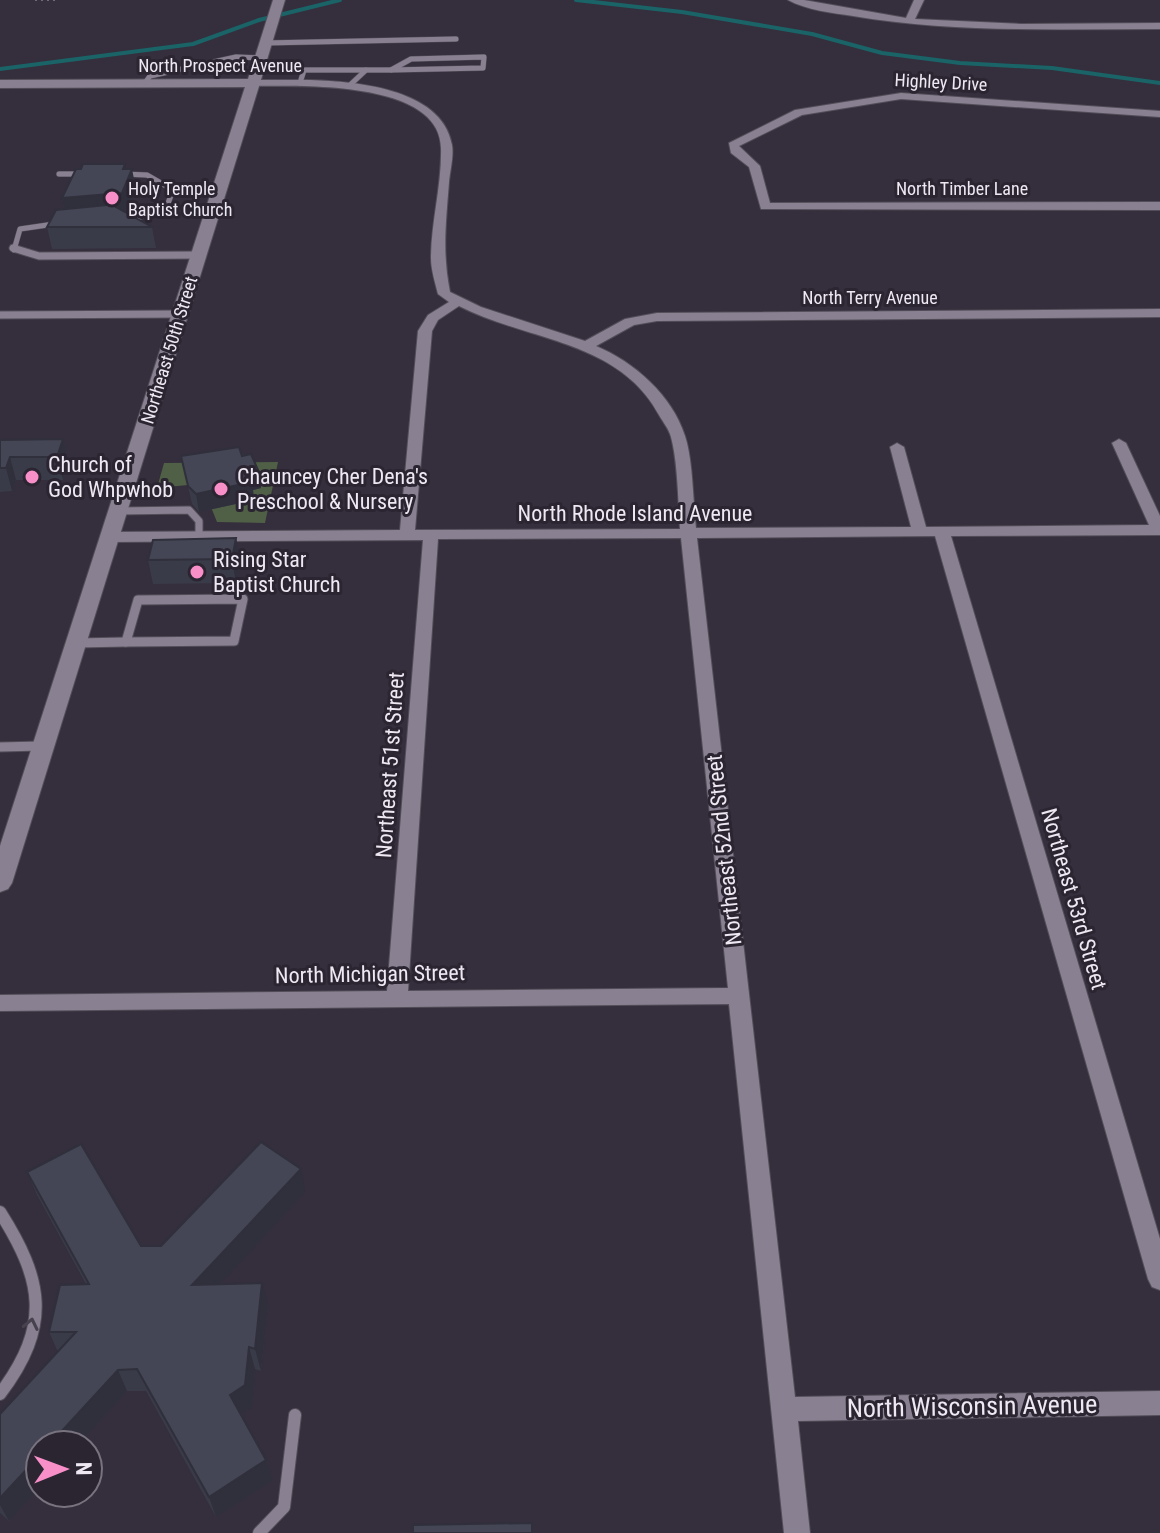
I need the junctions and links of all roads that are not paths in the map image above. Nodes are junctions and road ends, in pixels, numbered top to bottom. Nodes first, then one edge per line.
1 (279, 0) edge
2 (793, 0) edge
3 (919, 0) edge
4 (909, 22) junction
5 (1160, 26) edge
6 (456, 39) dead end
7 (265, 43) junction
8 (261, 58) junction
9 (366, 70) junction
10 (390, 70) junction
11 (145, 83) junction
12 (254, 83) junction
13 (300, 83) junction
14 (0, 84) edge
15 (350, 85) junction
16 (1160, 114) edge
17 (59, 174) dead end
18 (100, 174) edge
19 (113, 174) edge
20 (172, 193) junction
21 (218, 193) junction
22 (1160, 206) edge
23 (765, 207) joint
24 (74, 223) edge
25 (120, 223) edge
26 (199, 255) junction
27 (457, 302) junction
28 (1160, 313) edge
29 (180, 314) junction
30 (0, 315) edge
31 (586, 346) junction
32 (1119, 443) dead end
33 (897, 447) dead end
34 (118, 511) junction
35 (1160, 530) edge
36 (920, 532) junction
37 (942, 533) junction
38 (431, 535) junction
39 (689, 535) junction
40 (407, 536) junction
41 (110, 537) junction
42 (199, 537) junction
43 (77, 643) junction
44 (126, 643) junction
45 (41, 746) junction
46 (0, 747) edge
47 (7, 836) edge
48 (0, 883) edge
49 (740, 996) junction
50 (397, 997) junction
51 (0, 1003) edge
52 (0, 1212) edge
53 (1160, 1279) edge
54 (0, 1394) edge
55 (1160, 1403) edge
56 (783, 1409) junction
57 (295, 1415) dead end
58 (259, 1533) edge
59 (797, 1533) edge

1 - 7 street, Northeast 50th Street
2 - 4 street
3 - 4 street
4 - 5 street
6 - 7 lane
7 - 8 street, Northeast 50th Street
8 - 11 lane
8 - 12 street, Northeast 50th Street
9 - 10 lane
9 - 13 lane
9 - 15 lane
10 - 10 lane
11 - 12 street, North Prospect Avenue
11 - 14 street, North Prospect Avenue
12 - 13 street, North Prospect Avenue
12 - 21 street, Northeast 50th Street
13 - 15 street, North Prospect Avenue
15 - 27 street, North Prospect Avenue
16 - 23 street, Highley Drive
17 - 18 lane
19 - 20 lane
20 - 21 lane
20 - 25 lane
21 - 26 street, Northeast 50th Street
22 - 23 street, North Timber Lane
24 - 26 lane
26 - 29 street, Northeast 50th Street
27 - 31 street, Northeast 52nd Street
27 - 40 street
28 - 31 street, North Terry Avenue
29 - 30 lane
29 - 34 street, Northeast 50th Street
31 - 39 street, Northeast 52nd Street
32 - 35 street
33 - 36 street
34 - 41 street, Northeast 50th Street
34 - 42 lane
35 - 37 street, North Rhode Island Avenue
36 - 37 street, North Rhode Island Avenue
36 - 39 street, North Rhode Island Avenue
37 - 53 street, Northeast 53rd Street
38 - 39 street, North Rhode Island Avenue
38 - 40 street, North Rhode Island Avenue
38 - 50 street, Northeast 51st Street
39 - 49 street, Northeast 52nd Street
40 - 42 street, North Rhode Island Avenue
41 - 42 street, North Rhode Island Avenue
41 - 43 street, Northeast 50th Street
43 - 44 lane
43 - 45 street, Northeast 50th Street
44 - 44 lane
45 - 46 lane
45 - 47 street, Northeast 50th Street
47 - 48 street, Northeast 50th Street
49 - 50 street, North Michigan Street
49 - 56 street, Northeast 52nd Street
50 - 51 street, North Michigan Street
54 -> 52 lane
55 - 56 street, North Wisconsin Avenue
56 - 59 street, Northeast 52nd Street
57 - 58 lane

